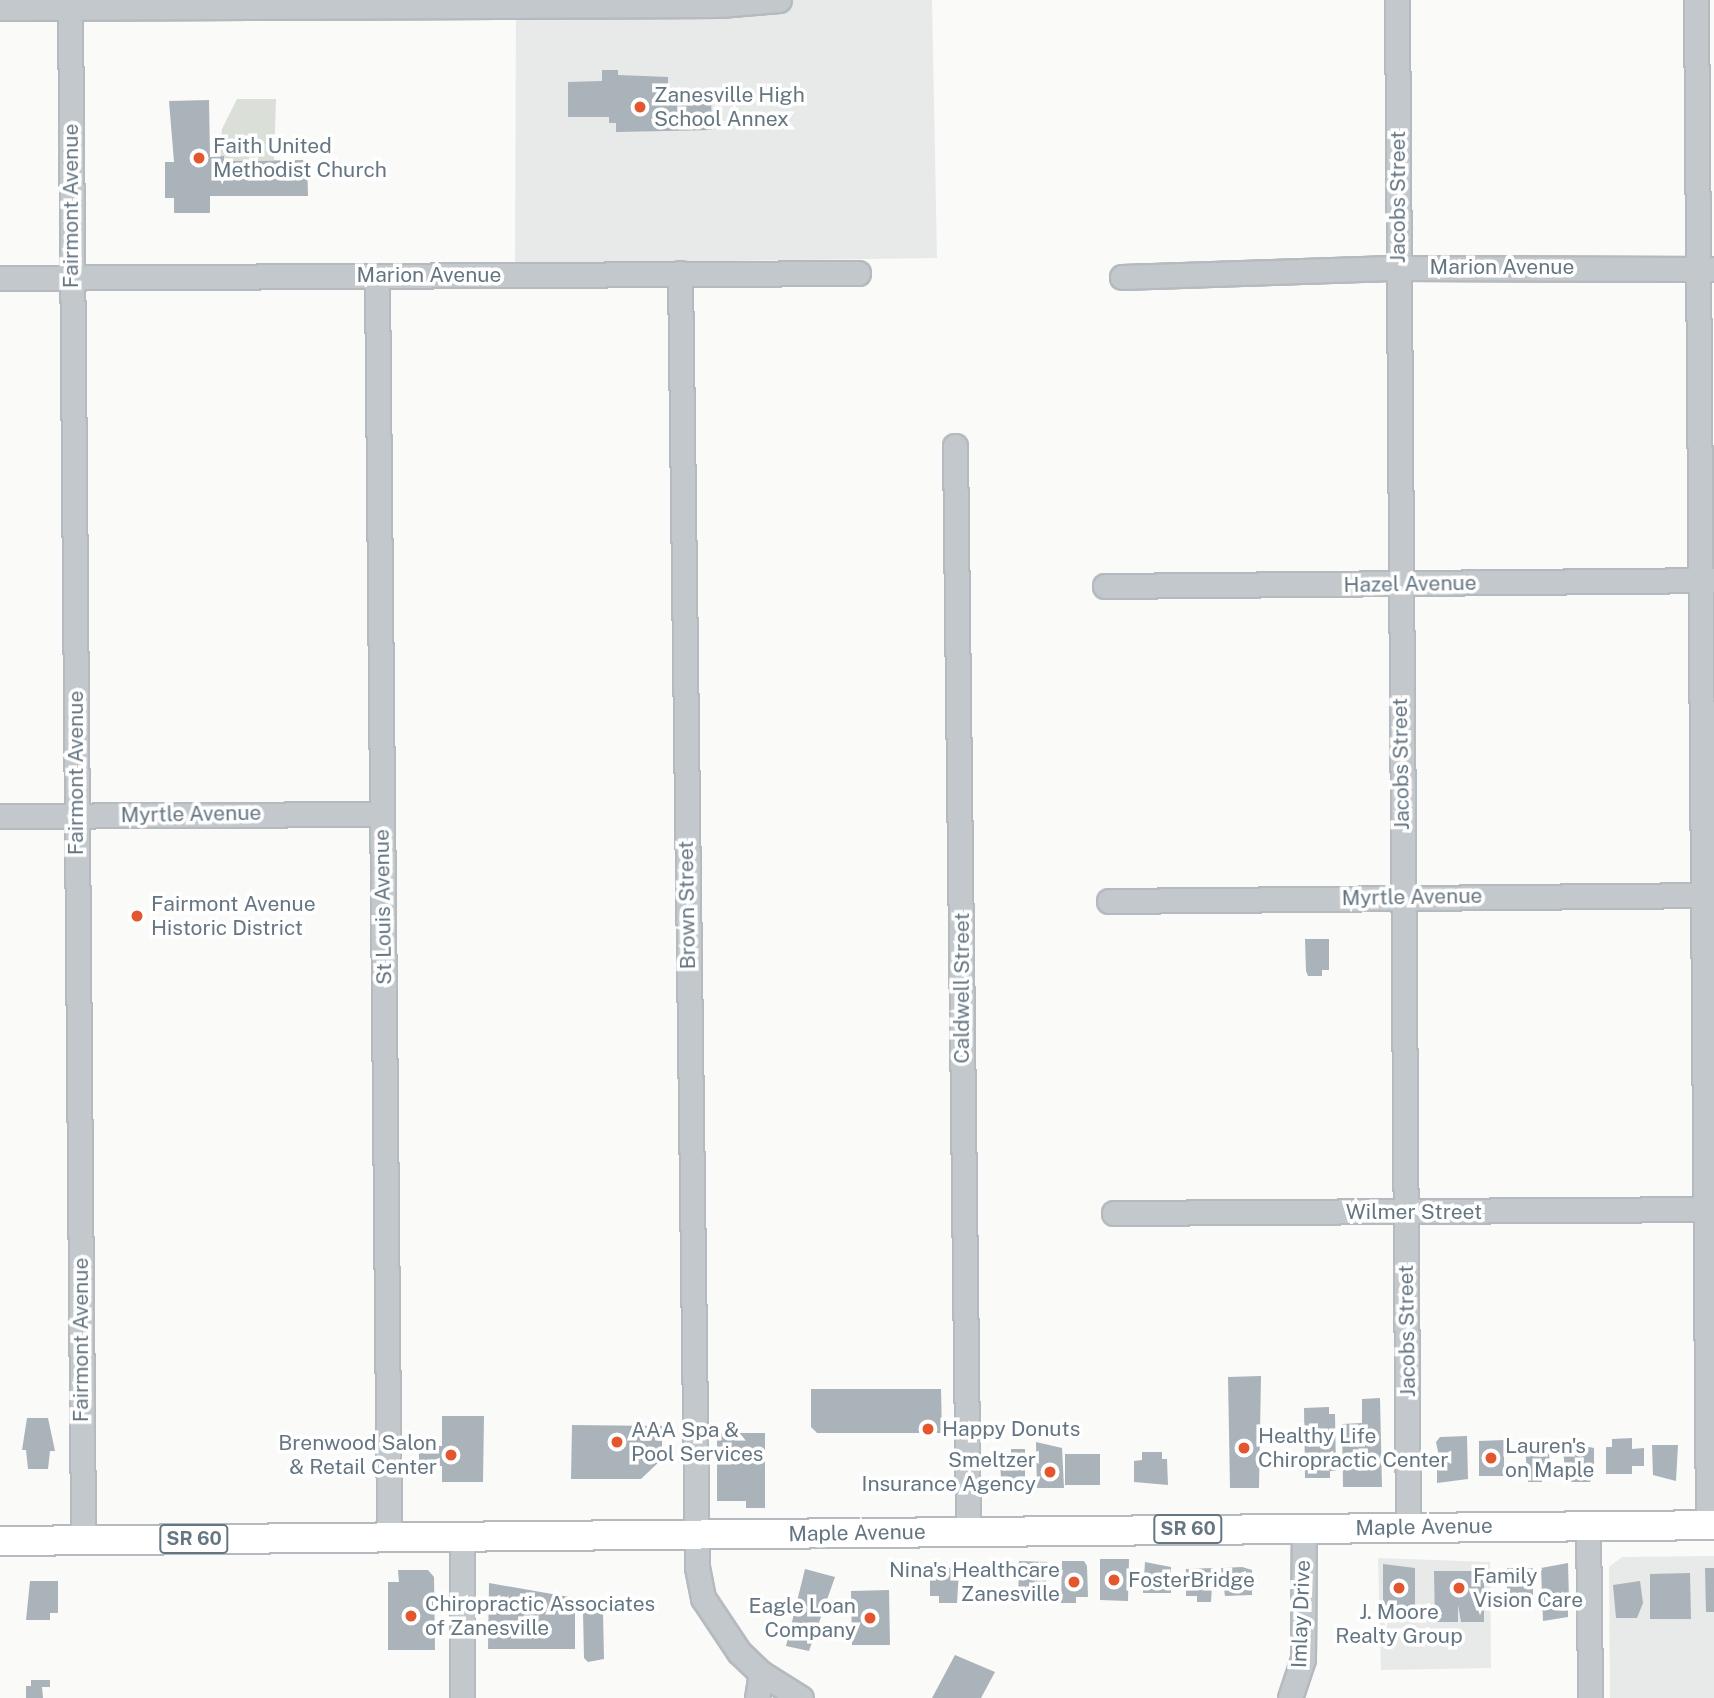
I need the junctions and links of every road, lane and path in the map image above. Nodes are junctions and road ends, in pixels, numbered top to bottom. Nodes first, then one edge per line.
1 (779, 0) edge
2 (1397, 0) edge
3 (1696, 0) edge
4 (0, 8) edge
5 (70, 8) junction
6 (1399, 268) junction
7 (1707, 269) edge
8 (858, 272) dead end
9 (680, 273) junction
10 (377, 277) junction
11 (1122, 277) dead end
12 (0, 278) edge
13 (72, 278) junction
14 (955, 446) dead end
15 (1708, 580) edge
16 (1399, 584) junction
17 (1105, 586) dead end
18 (382, 814) junction
19 (77, 815) junction
20 (0, 816) edge
21 (1708, 895) edge
22 (1402, 897) junction
23 (1109, 901) dead end
24 (1710, 1209) edge
25 (1114, 1213) dead end
26 (1406, 1213) junction
27 (1588, 1525) junction
28 (1711, 1525) edge
29 (1409, 1527) junction
30 (1304, 1528) junction
31 (968, 1530) junction
32 (462, 1536) junction
33 (695, 1536) junction
34 (389, 1537) junction
35 (83, 1539) junction
36 (0, 1541) edge
37 (761, 1673) junction
38 (462, 1698) edge
39 (757, 1698) edge
40 (801, 1698) edge
41 (1290, 1698) edge
42 (1590, 1698) edge

1 - 5 street
2 - 6 street, Jacobs Street
3 - 7 street
4 - 5 street
5 - 13 street, Fairmont Avenue
6 - 7 street, Marion Avenue
6 - 11 street, Marion Avenue
6 - 16 street, Jacobs Street
7 - 15 street
8 - 9 street, Marion Avenue
9 - 10 street, Marion Avenue
9 - 33 street, Brown Street
10 - 13 street, Marion Avenue
10 - 18 street, St Louis Avenue
12 - 13 street, Marion Avenue
13 - 19 street, Fairmont Avenue
14 - 31 street, Caldwell Street
15 - 16 street, Hazel Avenue
15 - 21 street
16 - 17 street, Hazel Avenue
16 - 22 street, Jacobs Street
18 - 19 street, Myrtle Avenue
18 - 34 street, St Louis Avenue
19 - 20 street, Myrtle Avenue
19 - 35 street, Fairmont Avenue
21 - 22 street, Myrtle Avenue
21 - 24 street
22 - 23 street, Myrtle Avenue
22 - 26 street, Jacobs Street
24 - 26 street, Wilmer Street
24 - 28 street
25 - 26 street, Wilmer Street
26 - 29 street, Jacobs Street
27 - 28 main road, Maple Avenue / SR 60
27 - 29 main road, Maple Avenue / SR 60
27 - 42 street
29 - 30 main road, Maple Avenue / SR 60
30 - 31 main road, Maple Avenue / SR 60
30 - 41 street, Imlay Drive
31 - 33 main road, Maple Avenue / SR 60
32 - 33 main road, Maple Avenue / SR 60
32 - 34 main road, Maple Avenue / SR 60
32 - 38 street
33 - 37 street, Brown Street
34 - 35 main road, Maple Avenue / SR 60
35 - 36 main road, Maple Avenue / SR 60
37 - 39 street
37 - 40 street, Brown Street

